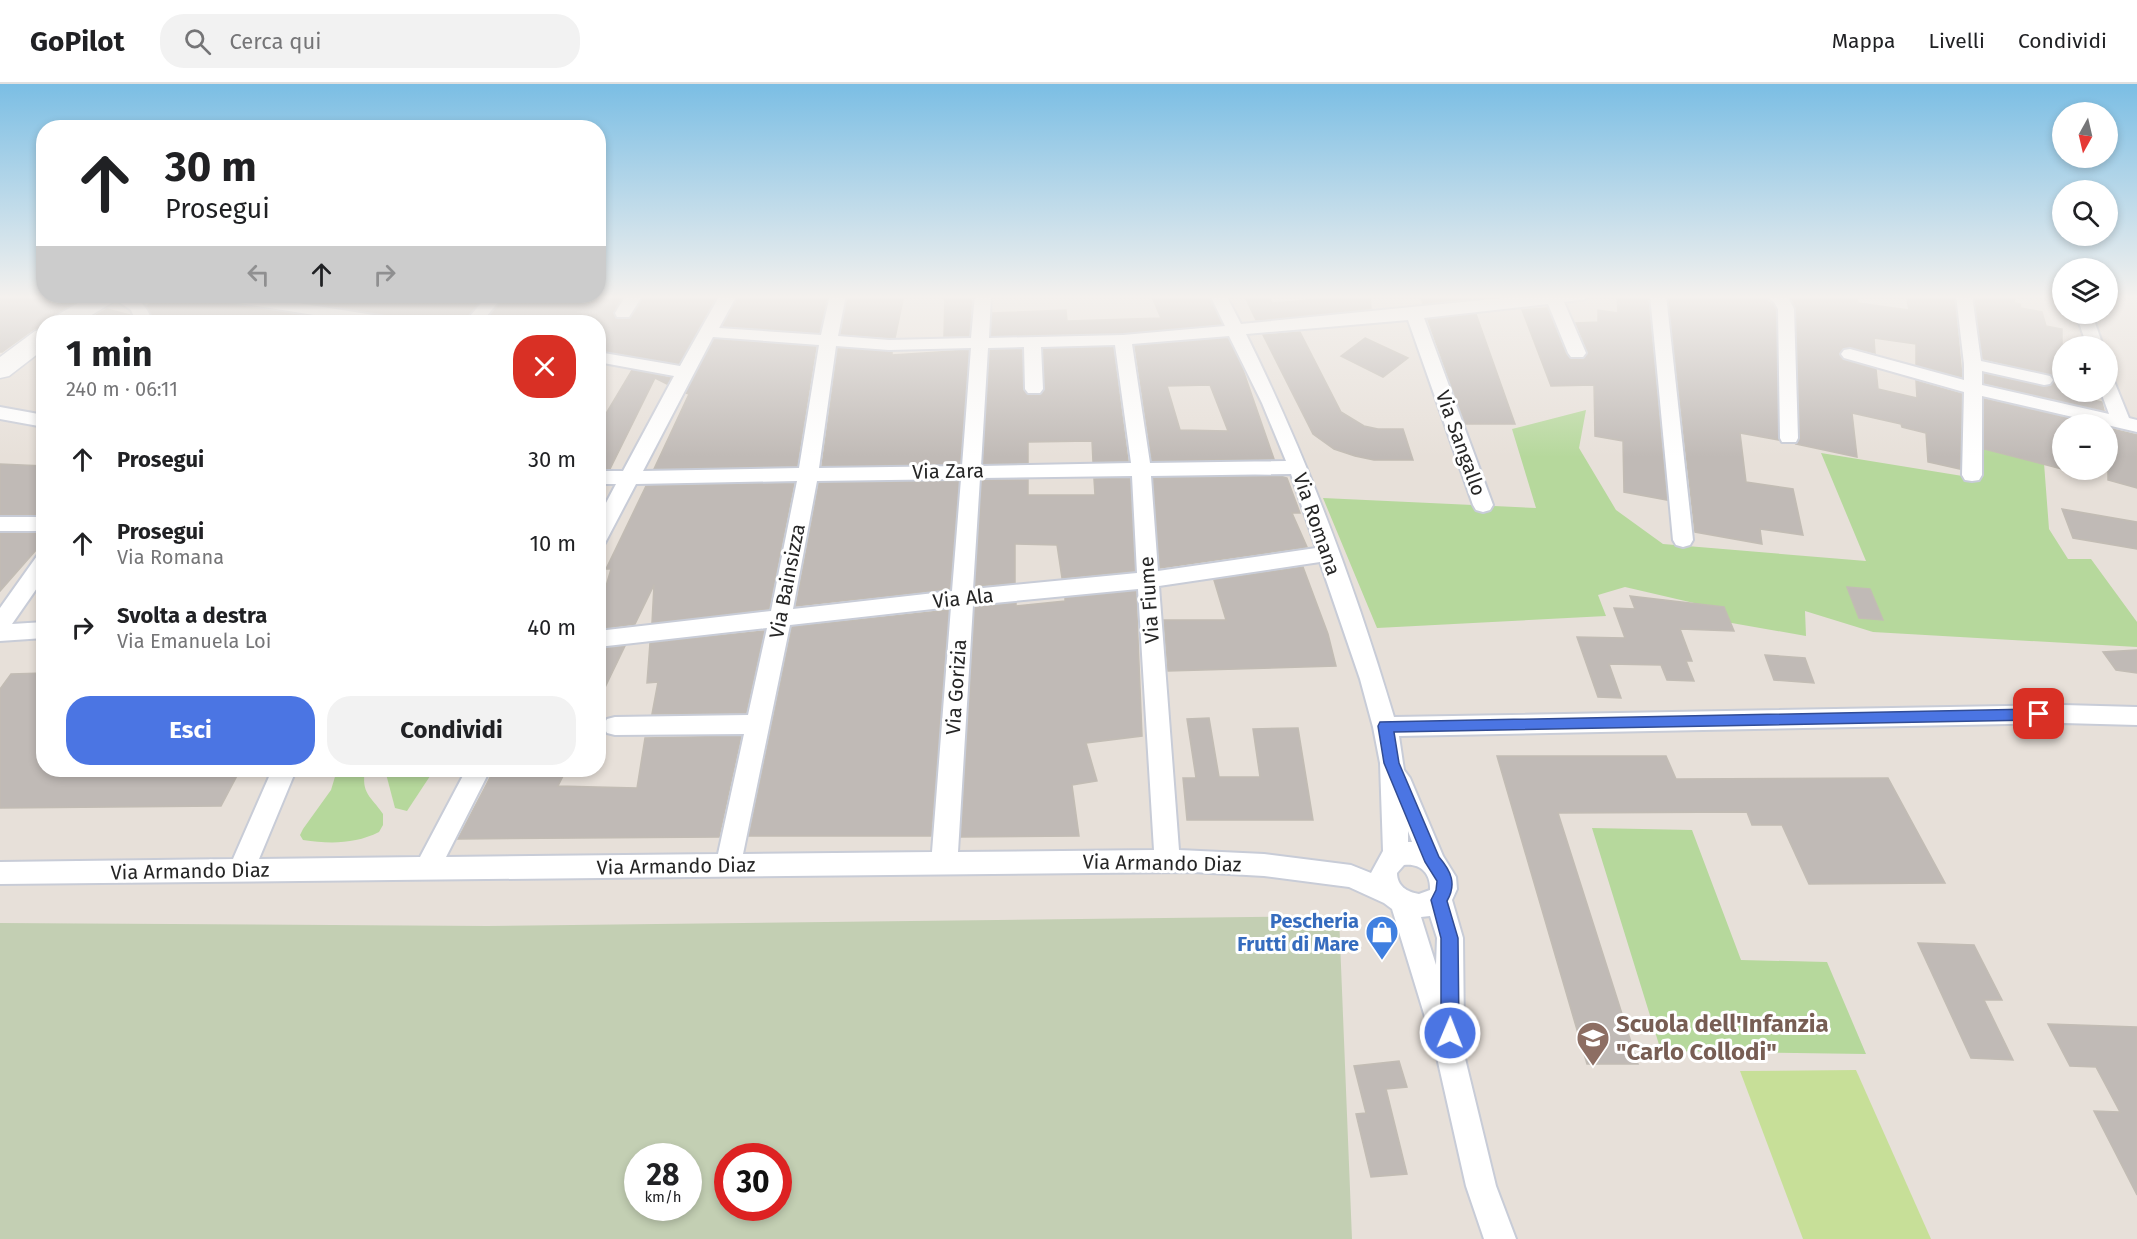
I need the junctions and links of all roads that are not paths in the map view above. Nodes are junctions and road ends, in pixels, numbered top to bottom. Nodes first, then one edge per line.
1 (26, 349) edge
2 (700, 349) edge
3 (826, 349) edge
4 (979, 349) edge
5 (1032, 349) edge
6 (1124, 349) edge
7 (1242, 349) edge
8 (1423, 349) edge
9 (1574, 349) edge
10 (1664, 349) edge
11 (1787, 349) edge
12 (1971, 349) edge
13 (1576, 353) dead end
14 (1850, 354) dead end
15 (606, 358) edge
16 (1973, 364) junction
17 (1, 367) edge
18 (686, 372) junction
19 (2044, 380) dead end
20 (1974, 388) junction
21 (1034, 389) dead end
22 (2117, 402) edge
23 (0, 413) edge
24 (36, 420) edge
25 (2129, 425) edge
26 (1789, 438) dead end
27 (1298, 467) junction
28 (1141, 469) junction
29 (972, 471) junction
30 (808, 474) junction
31 (1972, 475) dead end
32 (606, 478) edge
33 (631, 478) junction
34 (1483, 504) dead end
35 (606, 523) edge
36 (0, 524) edge
37 (36, 524) edge
38 (1683, 540) dead end
39 (1328, 554) junction
40 (36, 573) edge
41 (1148, 580) junction
42 (962, 598) junction
43 (780, 620) junction
44 (0, 625) edge
45 (36, 631) edge
46 (0, 633) edge
47 (606, 638) edge
48 (2137, 716) edge
49 (757, 724) junction
50 (615, 726) dead end
51 (1386, 726) junction
52 (1392, 763) junction
53 (281, 777) edge
54 (474, 777) edge
55 (1392, 858) junction
56 (1167, 861) junction
57 (1433, 862) junction
58 (944, 863) junction
59 (728, 866) junction
60 (427, 869) junction
61 (241, 870) junction
62 (0, 873) edge
63 (1350, 876) junction
64 (1397, 898) junction
65 (1439, 900) junction
66 (1450, 1053) junction
67 (1500, 1239) edge

1 - 17 main road
2 - 18 street
3 - 30 street, Via Bainsizza
4 - 29 street, Via Gorizia
5 - 21 street
6 - 28 street, Via Fiume
7 - 27 street, Via Romana
8 - 34 street, Via Sangallo
9 - 13 street
10 - 38 street
11 - 26 street
12 - 16 street
14 - 20 street
15 - 18 street
16 - 19 street
16 - 20 street
18 - 33 street
20 - 25 street
20 - 31 street
22 - 25 street
23 - 24 street
27 - 28 street, Via Zara
27 - 39 street, Via Romana
28 - 29 street, Via Zara
28 - 41 street, Via Fiume
29 - 30 street, Via Zara
29 - 42 street, Via Gorizia
30 - 33 street, Via Zara
30 - 43 street, Via Bainsizza
32 - 33 street, Via Zara
33 - 35 street
36 - 37 street
39 - 41 street, Via Ala
39 - 51 street, Via Romana
40 - 44 street
41 - 42 street, Via Ala
41 - 56 street, Via Fiume
42 - 43 street, Via Ala
42 - 58 street, Via Gorizia
43 - 47 street, Via Ala
43 - 49 street, Via Bainsizza
45 - 46 street
48 - 51 street
49 - 50 street
49 - 59 street, Via Bainsizza
51 - 52 street, Via Romana
52 - 55 street, Via Romana
52 - 57 street, Via Romana
53 - 61 street
54 - 60 street
55 - 57 street
55 - 63 street, Via Armando Diaz
55 - 64 street
56 - 58 street, Via Armando Diaz
56 - 63 street, Via Armando Diaz
57 - 65 street
58 - 59 street, Via Armando Diaz
59 - 60 street, Via Armando Diaz
60 - 61 street, Via Armando Diaz
61 - 62 street, Via Armando Diaz
63 - 64 street, Via Armando Diaz
64 - 65 street
64 - 66 street
65 - 66 street
66 - 67 street

